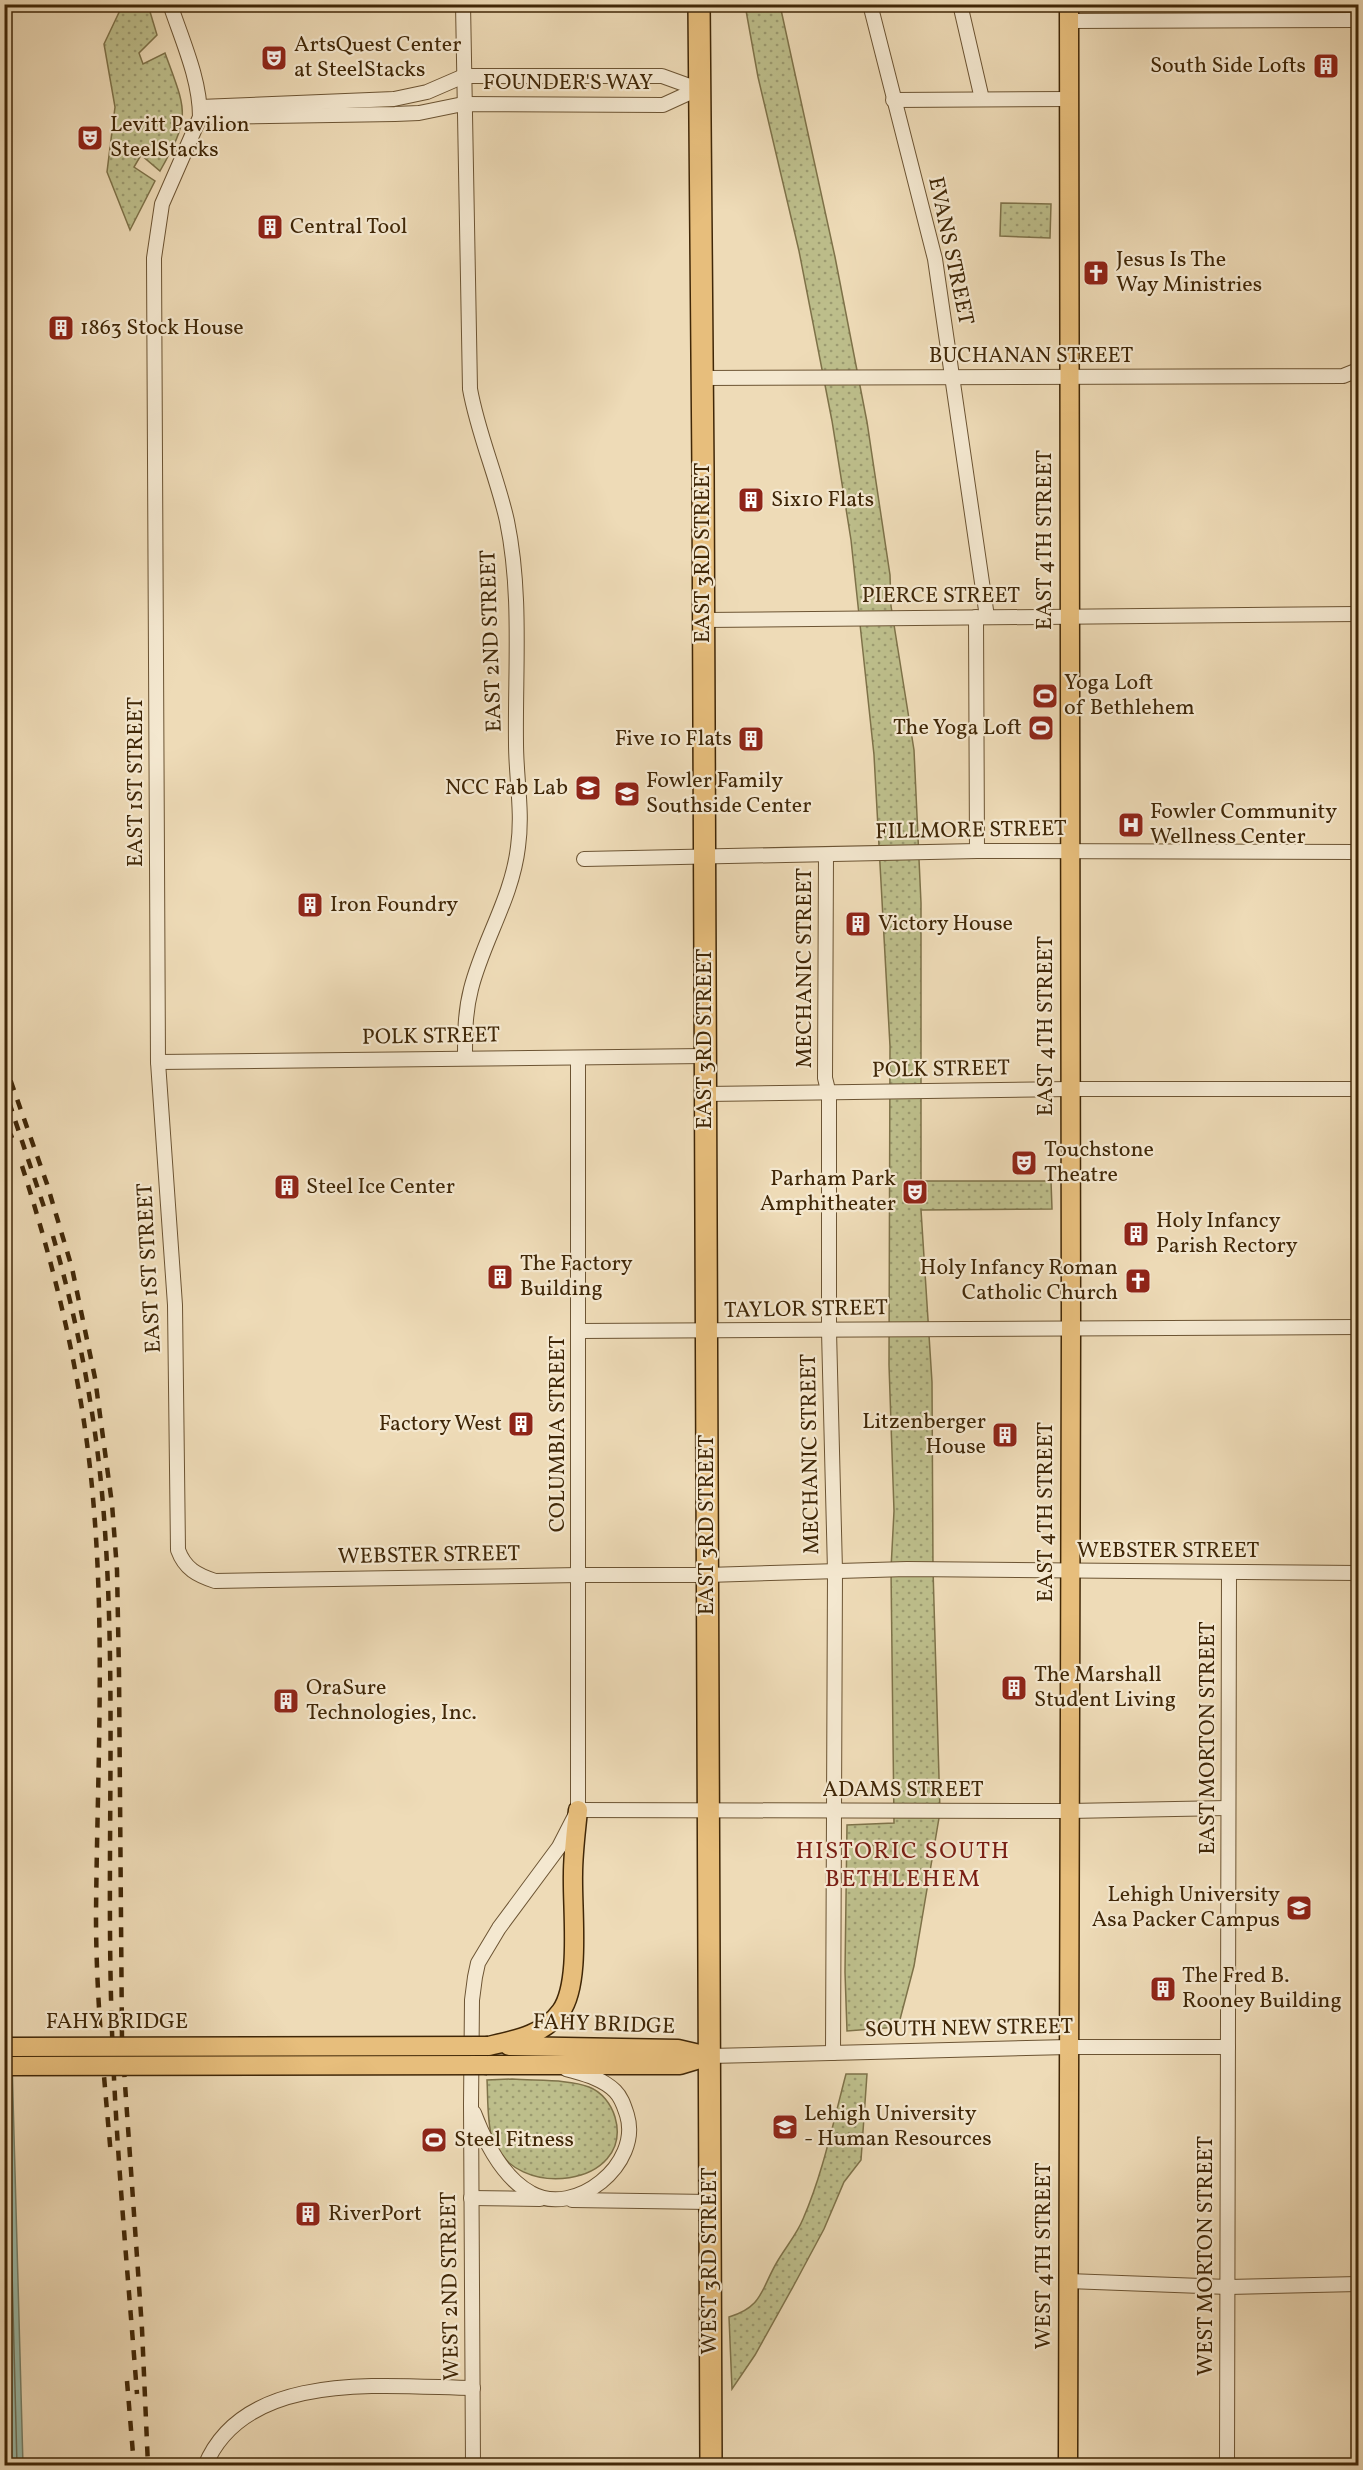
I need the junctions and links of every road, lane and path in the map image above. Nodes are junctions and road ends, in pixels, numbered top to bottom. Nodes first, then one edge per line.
1 (170, 4) edge
2 (463, 4) edge
3 (870, 4) edge
4 (960, 4) edge
5 (697, 10) edge
6 (1069, 13) edge
7 (1359, 20) edge
8 (464, 76) junction
9 (698, 89) junction
10 (982, 99) junction
11 (1069, 99) junction
12 (893, 100) junction
13 (463, 104) junction
14 (200, 112) junction
15 (1359, 370) edge
16 (952, 377) junction
17 (702, 378) junction
18 (1069, 378) junction
19 (1359, 614) edge
20 (1069, 616) junction
21 (982, 617) junction
22 (704, 620) junction
23 (977, 851) junction
24 (1070, 851) junction
25 (1359, 852) edge
26 (826, 855) junction
27 (704, 858) junction
28 (584, 859) dead end
29 (705, 1056) junction
30 (465, 1057) junction
31 (578, 1058) junction
32 (158, 1062) junction
33 (1070, 1089) junction
34 (1359, 1089) edge
35 (705, 1094) junction
36 (829, 1094) junction
37 (1359, 1327) edge
38 (1071, 1330) junction
39 (579, 1331) junction
40 (830, 1331) junction
41 (706, 1332) junction
42 (188, 1568) joint
43 (835, 1571) junction
44 (1069, 1571) junction
45 (1229, 1572) junction
46 (1359, 1573) edge
47 (579, 1575) junction
48 (708, 1575) junction
49 (1228, 1808) junction
50 (578, 1810) junction
51 (709, 1810) junction
52 (834, 1810) junction
53 (1069, 1811) junction
54 (488, 2046) junction
55 (4, 2047) edge
56 (1069, 2047) junction
57 (1228, 2047) junction
58 (833, 2053) junction
59 (710, 2056) junction
60 (552, 2064) junction
61 (4, 2066) edge
62 (471, 2105) junction
63 (471, 2198) junction
64 (557, 2199) junction
65 (710, 2202) junction
66 (1068, 2281) junction
67 (1359, 2284) edge
68 (1228, 2287) junction
69 (473, 2388) junction
70 (205, 2466) edge
71 (473, 2466) edge
72 (711, 2466) edge
73 (1068, 2466) edge
74 (1227, 2466) edge

1 - 14 street
2 - 8 street, EAST 2ND STREET
3 - 12 street, EVANS STREET
4 - 10 street
5 - 9 highway, EAST 3RD STREET
6 - 7 street
6 - 11 main road, EAST 4TH STREET
8 - 9 street, FOUNDER'S WAY
8 - 13 street, EAST 2ND STREET
8 - 14 street
9 - 13 street, FOUNDER'S WAY
9 - 17 highway, EAST 3RD STREET
10 - 11 street
10 - 12 street
11 - 18 main road, EAST 4TH STREET
12 - 16 street, EVANS STREET
13 - 14 street, FOUNDER'S WAY
13 - 30 street, EAST 2ND STREET
14 - 32 street, EAST 1ST STREET
15 - 18 street, BUCHANAN STREET
16 - 17 street, BUCHANAN STREET
16 - 18 street, BUCHANAN STREET
16 - 21 street, EVANS STREET
17 - 22 highway, EAST 3RD STREET
18 - 20 main road, EAST 4TH STREET
19 - 20 street, PIERCE STREET
20 - 21 street, PIERCE STREET
20 - 24 main road, EAST 4TH STREET
21 - 22 street, PIERCE STREET
21 - 23 street, EVANS STREET
22 - 27 highway, EAST 3RD STREET
23 - 24 street, FILLMORE STREET
23 - 26 street, FILLMORE STREET
24 - 25 street, FILLMORE STREET
24 - 33 main road, EAST 4TH STREET
26 - 27 street, FILLMORE STREET
26 - 36 street, MECHANIC STREET
27 - 28 street, FILLMORE STREET
27 - 29 highway, EAST 3RD STREET
29 - 31 street, POLK STREET
29 - 35 highway, EAST 3RD STREET
30 - 31 street, POLK STREET
30 - 32 street, POLK STREET
31 - 39 street, COLUMBIA STREET
32 - 42 street, EAST 1ST STREET
33 - 34 street, POLK STREET
33 - 36 street, POLK STREET
33 - 38 main road, EAST 4TH STREET
35 - 36 street, POLK STREET
35 - 41 highway, EAST 3RD STREET
36 - 40 street, MECHANIC STREET
37 - 38 street, TAYLOR STREET
38 - 40 street, TAYLOR STREET
38 - 44 main road, EAST 4TH STREET
39 - 41 street, TAYLOR STREET
39 - 47 street, COLUMBIA STREET
40 - 41 street, TAYLOR STREET
40 - 43 street, MECHANIC STREET
41 - 48 highway, EAST 3RD STREET
42 - 47 street, WEBSTER STREET
43 - 44 street, WEBSTER STREET
43 - 48 street, WEBSTER STREET
43 - 52 street, MECHANIC STREET
44 - 45 street, WEBSTER STREET
44 - 53 main road, EAST 4TH STREET
45 - 46 street, WEBSTER STREET
45 - 49 street, EAST MORTON STREET
47 - 48 street, WEBSTER STREET
47 - 50 street, COLUMBIA STREET
48 - 51 highway, EAST 3RD STREET
49 - 53 street, ADAMS STREET
49 - 57 street, EAST MORTON STREET
50 - 51 street, ADAMS STREET
50 - 54 main road
50 - 62 street
51 - 52 street, ADAMS STREET
51 - 59 highway, EAST 3RD STREET
52 - 53 street, ADAMS STREET
52 - 58 street, MECHANIC STREET
53 - 56 main road, EAST 4TH STREET
54 - 55 main road, FAHY BRIDGE, bridge
54 - 59 main road, FAHY BRIDGE
56 - 57 street, SOUTH NEW STREET
56 - 58 street, SOUTH NEW STREET
56 - 66 main road, WEST 4TH STREET
57 - 68 street, WEST MORTON STREET
58 - 59 street, SOUTH NEW STREET
59 - 60 main road, FAHY BRIDGE
59 - 65 highway, WEST 3RD STREET
60 - 61 main road, FAHY BRIDGE, bridge
60 - 64 street
62 - 63 street, WEST 2ND STREET
62 - 64 street
63 - 64 street
63 - 69 street, WEST 2ND STREET
64 - 65 street
65 - 72 highway, WEST 3RD STREET
66 - 68 street
66 - 73 main road, WEST 4TH STREET
67 - 68 street
68 - 74 street, WEST MORTON STREET
69 - 70 street
69 - 71 street, WEST 2ND STREET

